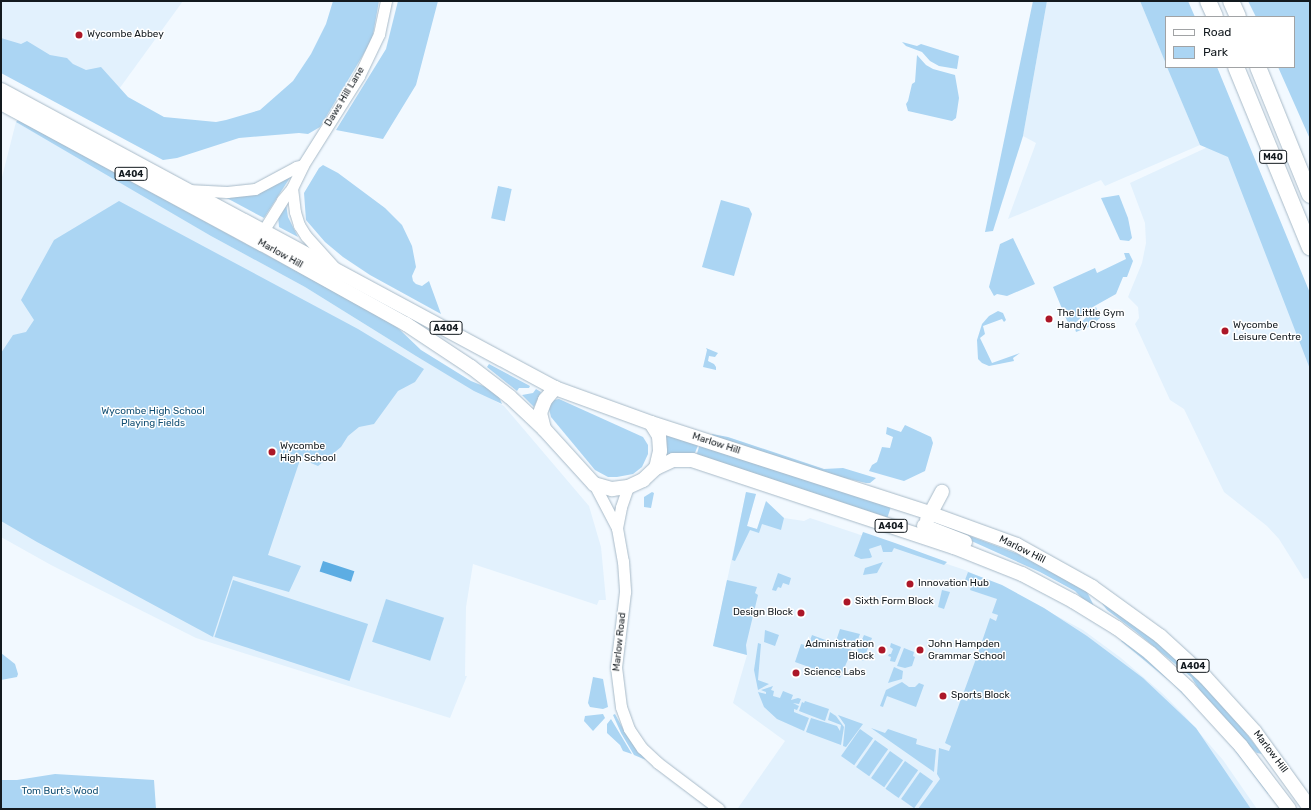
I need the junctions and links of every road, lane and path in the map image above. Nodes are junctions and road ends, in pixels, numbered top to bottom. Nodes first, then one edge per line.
1 (386, 1) edge
2 (1208, 1) edge
3 (1231, 1) edge
4 (1215, 16) edge
5 (1238, 16) edge
6 (1236, 68) edge
7 (1258, 68) edge
8 (1, 90) edge
9 (1, 102) edge
10 (303, 165) junction
11 (292, 188) junction
12 (188, 190) junction
13 (1310, 195) edge
14 (263, 237) junction
15 (1310, 247) edge
16 (336, 269) junction
17 (555, 388) junction
18 (651, 423) junction
19 (544, 429) junction
20 (656, 468) junction
21 (594, 484) junction
22 (628, 487) junction
23 (942, 492) dead end
24 (927, 512) junction
25 (924, 526) junction
26 (617, 528) junction
27 (908, 532) junction
28 (1013, 571) junction
29 (1310, 808) edge
30 (719, 809) edge
31 (1289, 809) edge

1 - 10 street, Daws Hill Lane
2 - 4 highway
3 - 5 highway
6 - 15 highway, M40
7 - 13 highway, M40
8 - 12 main road, Marlow Hill / A404
9 - 14 main road, Marlow Hill / A404
10 - 11 street, Daws Hill Lane
10 - 12 street
11 - 14 street, Daws Hill Lane
11 - 16 street
12 - 14 main road, Marlow Hill / A404
14 - 16 main road, Marlow Hill / A404
14 - 19 main road, Marlow Hill / A404
16 - 17 main road, Marlow Hill / A404
17 - 18 main road, Marlow Hill
17 - 19 main road
18 - 20 main road
18 - 24 main road, Marlow Hill / A404
19 - 21 main road, Marlow Hill
20 - 22 main road, Marlow Hill
20 - 27 main road, Marlow Hill / A404
21 - 22 main road, Marlow Hill
21 - 26 street, Marlow Road
22 - 26 street, Marlow Road
23 - 24 main road
24 - 25 main road, A404
24 - 29 main road, Marlow Hill / A404
25 - 27 main road, A404
25 - 28 main road, A404
26 - 30 street, Marlow Road
27 - 28 main road, Marlow Hill / A404
28 - 31 main road, Marlow Hill / A404

